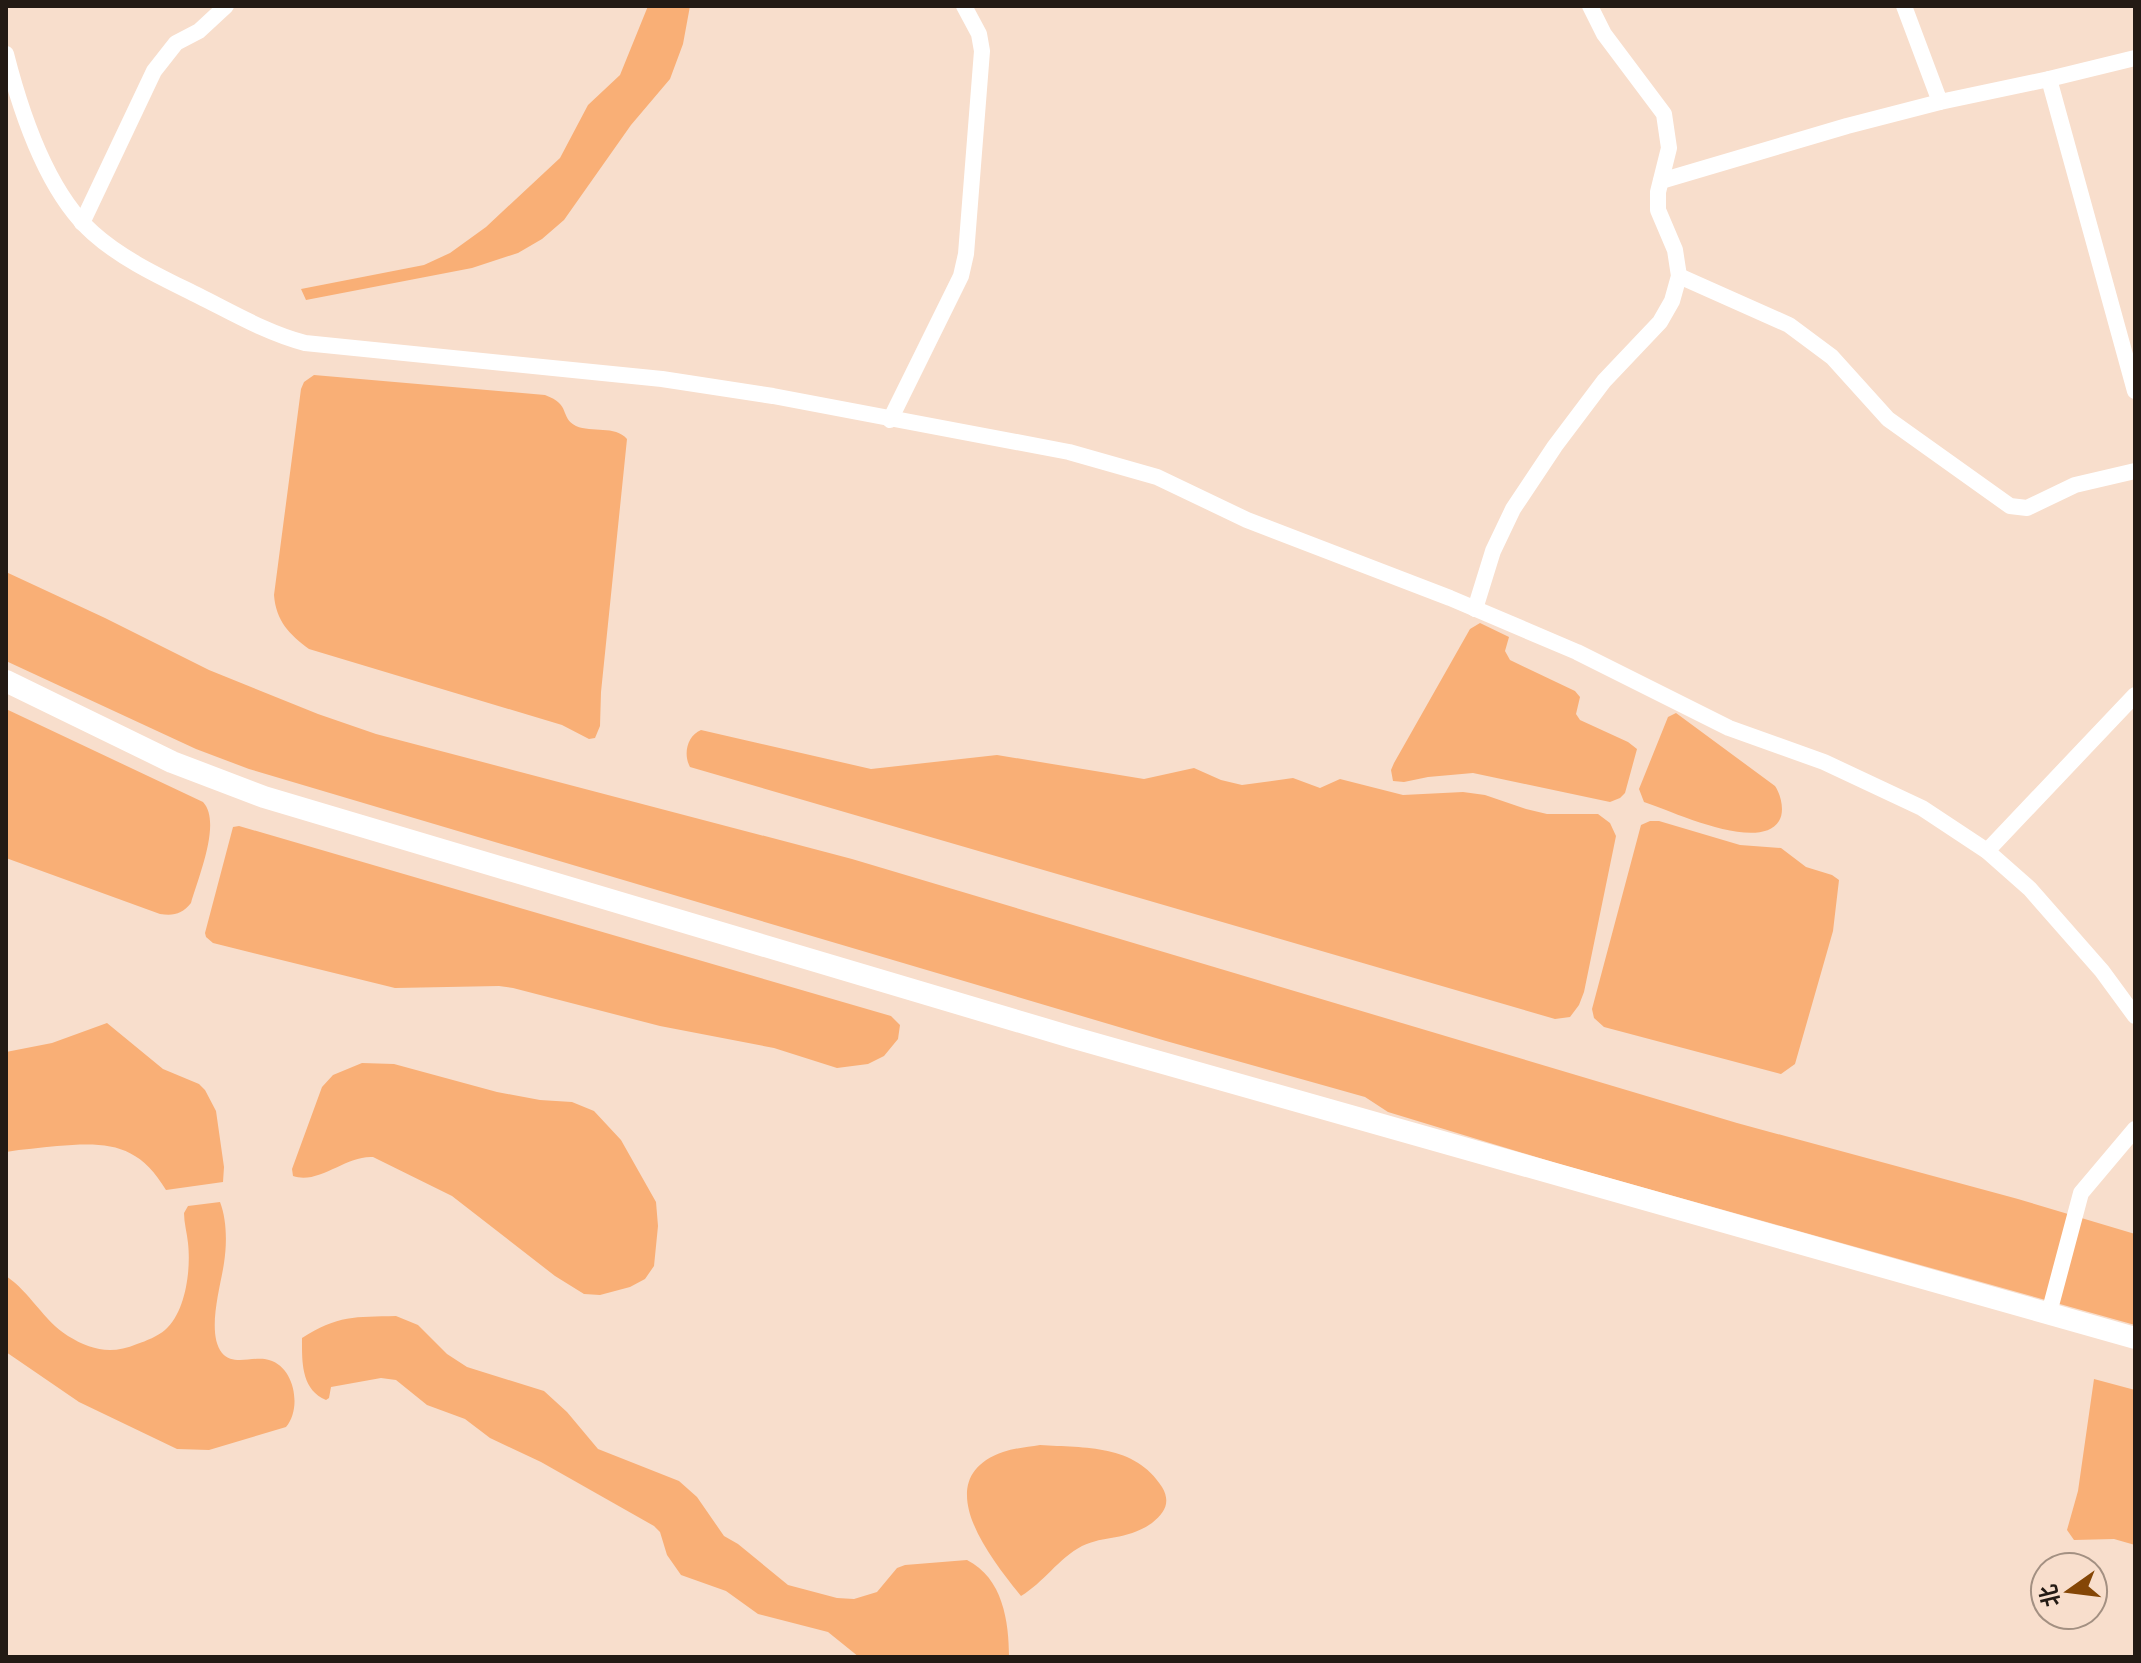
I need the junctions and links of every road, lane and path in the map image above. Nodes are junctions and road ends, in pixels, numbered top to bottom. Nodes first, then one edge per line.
1 (226, 6) edge
2 (964, 6) edge
3 (1590, 6) edge
4 (1904, 6) edge
5 (6, 54) edge
6 (2135, 58) edge
7 (2049, 79) junction
8 (1940, 102) junction
9 (1661, 181) junction
10 (82, 223) junction
11 (1679, 276) junction
12 (2135, 391) edge
13 (890, 420) junction
14 (2135, 471) edge
15 (1475, 609) junction
16 (6, 681) edge
17 (2135, 695) edge
18 (1987, 851) junction
19 (2135, 1016) edge
20 (2135, 1129) edge
21 (2050, 1310) junction
22 (2135, 1338) edge

1 - 10 street
2 - 13 street
3 - 9 street
4 - 8 street
5 - 10 street
6 - 7 street
7 - 8 street
7 - 12 street
8 - 9 street
9 - 11 street
10 - 13 street
11 - 14 street
11 - 15 street
13 - 15 street
15 - 18 street
16 - 21 street
17 - 18 street
18 - 19 street
20 - 21 street
21 - 22 street

